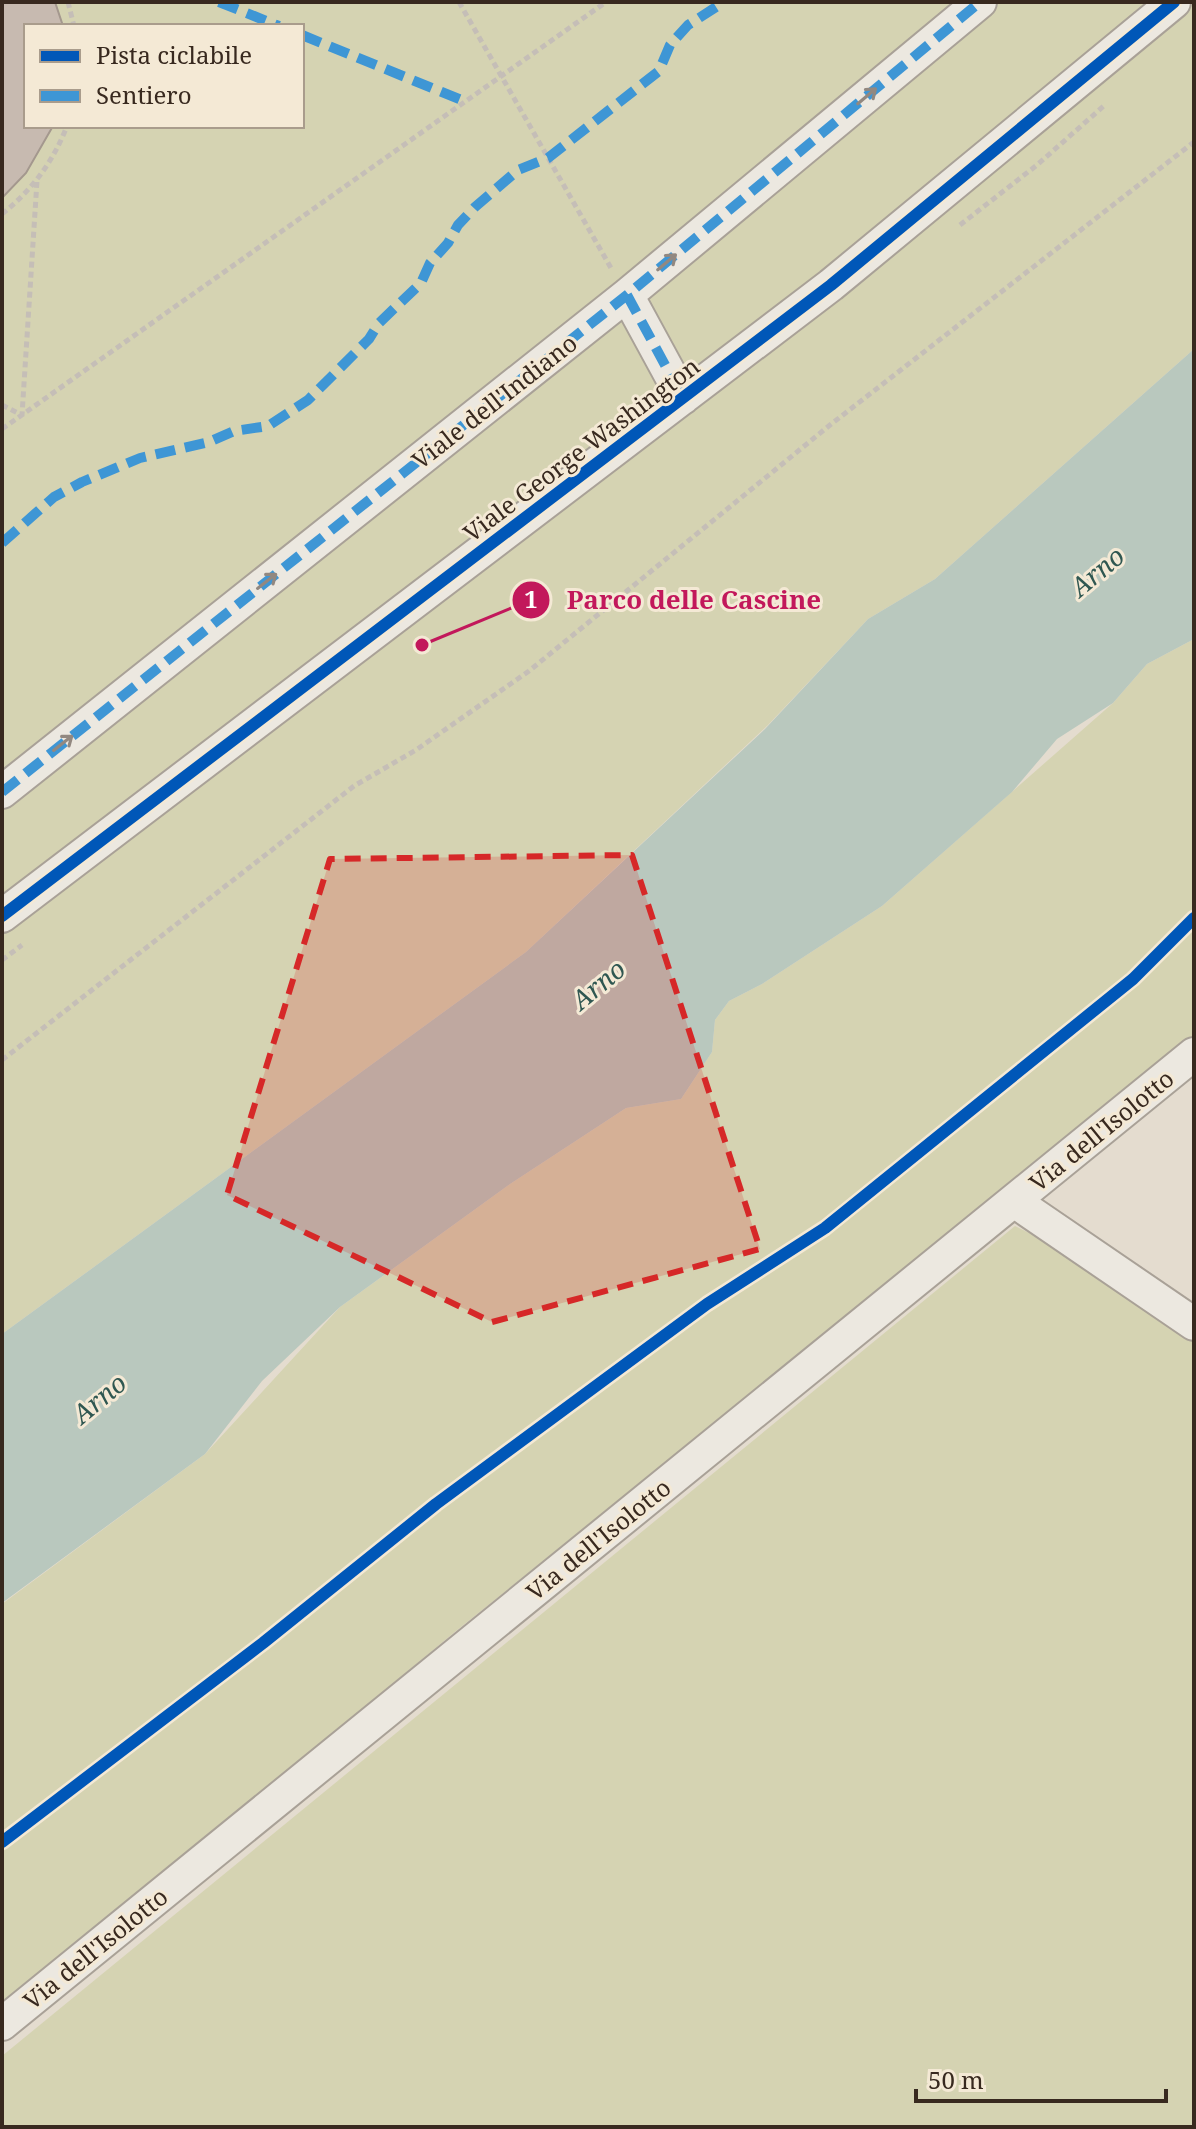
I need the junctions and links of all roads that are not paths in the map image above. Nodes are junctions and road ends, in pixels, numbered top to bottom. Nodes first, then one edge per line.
1 (980, 2) edge
2 (1174, 2) edge
3 (627, 295) junction
4 (683, 398) junction
5 (2, 792) edge
6 (2, 916) edge
7 (1194, 1054) edge
8 (1014, 1201) junction
9 (1194, 1324) edge
10 (2, 2024) edge

3 -> 1 street, Viale dell'Indiano
2 - 4 street, Viale George Washington
3 - 4 street, Viale George Washington
5 -> 3 street, Viale dell'Indiano
4 - 6 street, Viale George Washington
7 - 8 street, Via dell'Isolotto
8 - 9 street
8 - 10 street, Via dell'Isolotto

